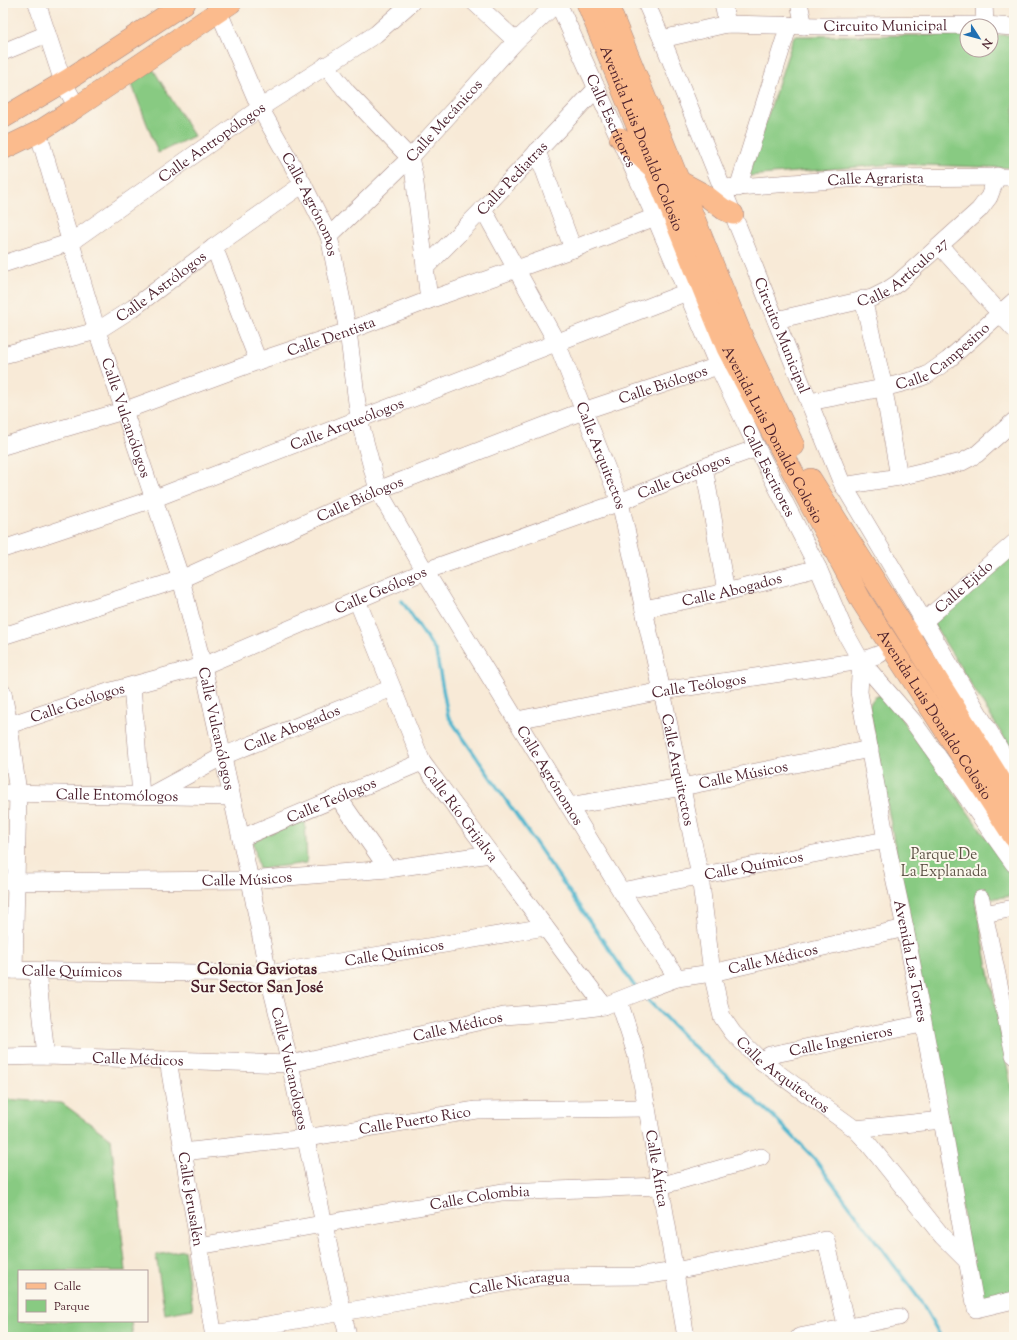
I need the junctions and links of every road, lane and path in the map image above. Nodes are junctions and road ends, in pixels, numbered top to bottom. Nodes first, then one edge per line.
1 (37, 3) edge
2 (185, 3) edge
3 (411, 3) edge
4 (475, 3) edge
5 (557, 3) edge
6 (587, 3) edge
7 (607, 3) edge
8 (646, 3) edge
9 (723, 3) edge
10 (799, 3) edge
11 (984, 3) edge
12 (222, 6) edge
13 (985, 18) edge
14 (727, 24) junction
15 (959, 25) edge
16 (796, 26) junction
17 (999, 26) edge
18 (1014, 27) edge
19 (47, 34) junction
20 (662, 39) junction
21 (516, 41) junction
22 (3, 52) edge
23 (326, 65) junction
24 (63, 82) junction
25 (597, 88) junction
26 (78, 108) junction
27 (260, 108) junction
28 (3, 118) edge
29 (38, 132) junction
30 (620, 138) junction
31 (3, 149) edge
32 (537, 152) junction
33 (410, 158) junction
34 (655, 170) junction
35 (997, 176) junction
36 (1014, 177) edge
37 (680, 181) junction
38 (303, 184) junction
39 (730, 188) junction
40 (484, 208) junction
41 (733, 214) junction
42 (656, 217) junction
43 (329, 236) junction
44 (71, 242) junction
45 (940, 246) junction
46 (214, 247) junction
47 (573, 249) junction
48 (3, 264) edge
49 (425, 268) junction
50 (517, 268) junction
51 (687, 292) junction
52 (863, 299) junction
53 (429, 300) junction
54 (1014, 301) edge
55 (1000, 313) junction
56 (776, 320) junction
57 (1014, 330) edge
58 (348, 331) junction
59 (97, 332) junction
60 (557, 343) junction
61 (3, 355) edge
62 (258, 362) junction
63 (718, 366) junction
64 (883, 388) junction
65 (809, 402) junction
66 (123, 411) junction
67 (583, 411) junction
68 (359, 419) junction
69 (1014, 421) edge
70 (3, 446) edge
71 (757, 448) junction
72 (704, 467) junction
73 (899, 477) junction
74 (843, 486) junction
75 (378, 490) junction
76 (153, 499) junction
77 (620, 502) junction
78 (1014, 543) edge
79 (3, 549) edge
80 (818, 568) junction
81 (425, 571) junction
82 (181, 579) junction
83 (726, 592) junction
84 (357, 600) junction
85 (644, 609) junction
86 (918, 626) junction
87 (3, 636) edge
88 (880, 654) dead end
89 (861, 661) junction
90 (203, 666) junction
91 (880, 682) junction
92 (132, 686) junction
93 (392, 688) junction
94 (662, 691) junction
95 (859, 692) junction
96 (3, 693) edge
97 (516, 720) junction
98 (6, 725) edge
99 (870, 749) junction
100 (223, 756) junction
101 (422, 762) junction
102 (1014, 773) edge
103 (682, 787) junction
104 (10, 793) edge
105 (146, 795) junction
106 (231, 797) junction
107 (338, 797) junction
108 (1014, 802) edge
109 (569, 806) junction
110 (1014, 837) edge
111 (240, 838) junction
112 (886, 840) junction
113 (490, 854) junction
114 (1014, 864) edge
115 (388, 869) junction
116 (700, 876) junction
117 (250, 880) junction
118 (10, 882) edge
119 (621, 891) junction
120 (1014, 908) edge
121 (545, 927) junction
122 (905, 928) junction
123 (8, 970) edge
124 (37, 971) junction
125 (712, 973) junction
126 (268, 974) junction
127 (677, 978) junction
128 (625, 998) junction
129 (1009, 1006) edge
130 (922, 1024) junction
131 (1014, 1055) edge
132 (46, 1056) junction
133 (3, 1057) edge
134 (168, 1060) junction
135 (761, 1061) junction
136 (290, 1064) junction
137 (647, 1108) junction
138 (942, 1120) junction
139 (855, 1129) junction
140 (306, 1138) junction
141 (183, 1152) junction
142 (761, 1158) dead end
143 (660, 1186) junction
144 (324, 1224) junction
145 (199, 1246) junction
146 (966, 1260) junction
147 (675, 1271) junction
148 (1014, 1300) edge
149 (343, 1312) junction
150 (899, 1317) dead end
151 (848, 1332) edge
152 (214, 1335) edge
153 (348, 1337) edge
154 (686, 1337) edge
155 (799, 1337) edge

1 - 19 street
2 - 24 main road
3 - 23 street, Calle Antropólogos
4 - 21 street
5 - 21 street, Calle Mecánicos
5 - 25 street, Calle Escritores
6 - 34 main road, Avenida Luis Donaldo Colosio
7 - 37 main road, Avenida Luis Donaldo Colosio
8 - 20 street, Circuito Municipal
9 - 14 street
10 - 16 street, Circuito Municipal
11 - 13 street
12 - 26 main road
12 - 27 street, Calle Agrónomos
14 - 16 street, Circuito Municipal
14 - 20 street, Circuito Municipal
15 - 16 street, Circuito Municipal
16 - 39 street
17 - 18 street, Circuito Municipal
19 - 22 street
19 - 24 street
20 - 39 street, Circuito Municipal
21 - 33 street, Calle Mecánicos
23 - 27 street, Calle Antropólogos
23 - 33 street
24 - 26 street
24 - 28 main road
25 - 30 street, Calle Escritores
25 - 32 street, Calle Pediatras
26 - 29 main road
27 - 38 street, Calle Agrónomos
27 - 44 street, Calle Antropólogos
29 - 31 main road
29 - 44 street, Calle Vulcanólogos
30 - 34 main road
30 - 42 street, Calle Escritores
32 - 40 street, Calle Pediatras
32 - 47 street
33 - 43 street, Calle Mecánicos
33 - 49 street
34 - 110 main road, Avenida Luis Donaldo Colosio
35 - 36 street, Calle Agrarista
35 - 39 street, Calle Agrarista
35 - 45 street, Calle Artículo 27
37 - 41 main road
37 - 108 main road, Avenida Luis Donaldo Colosio
38 - 43 street, Calle Agrónomos
38 - 46 street, Calle Astrólogos
39 - 41 street, Circuito Municipal
40 - 49 street, Calle Pediatras
40 - 50 street, Calle Arquitectos
41 - 56 street, Circuito Municipal
42 - 47 street, Calle Dentista
42 - 51 street, Calle Escritores
43 - 58 street, Calle Agrónomos
44 - 48 street, Calle Antropólogos
44 - 59 street, Calle Vulcanólogos
45 - 52 street, Calle Artículo 27
45 - 55 street
46 - 59 street, Calle Astrólogos
46 - 62 street
47 - 50 street, Calle Dentista
49 - 53 street
50 - 53 street, Calle Dentista
50 - 60 street, Calle Arquitectos
51 - 60 street, Calle Arqueólogos
51 - 63 street, Calle Escritores
52 - 56 street, Calle Artículo 27
52 - 64 street
53 - 58 street, Calle Dentista
54 - 55 street, Calle Campesino
55 - 57 street
55 - 64 street, Calle Campesino
56 - 65 street, Circuito Municipal
58 - 62 street, Calle Dentista
58 - 68 street, Calle Agrónomos
59 - 61 street, Calle Astrólogos
59 - 66 street, Calle Vulcanólogos
60 - 67 street, Calle Arquitectos
60 - 68 street, Calle Arqueólogos
62 - 66 street, Calle Dentista
63 - 67 street, Calle Biólogos
63 - 71 street, Calle Escritores
64 - 65 street, Calle Campesino
64 - 73 street
65 - 74 street, Circuito Municipal
66 - 70 street, Calle Dentista
66 - 76 street, Calle Vulcanólogos
67 - 75 street, Calle Biólogos
67 - 77 street, Calle Arquitectos
68 - 75 street, Calle Agrónomos
68 - 76 street, Calle Arqueólogos
69 - 73 street
71 - 72 street, Calle Geólogos
71 - 80 street, Calle Escritores
72 - 77 street, Calle Geólogos
72 - 83 street
73 - 74 street
74 - 86 street, Circuito Municipal
75 - 81 street, Calle Agrónomos
75 - 82 street, Calle Biólogos
76 - 79 street, Calle Arqueólogos
76 - 82 street, Calle Vulcanólogos
77 - 81 street, Calle Geólogos
77 - 85 street, Calle Arquitectos
78 - 86 street, Calle Ejido
80 - 83 street, Calle Abogados
80 - 89 street, Calle Escritores
81 - 84 street, Calle Geólogos
81 - 97 street, Calle Agrónomos
82 - 87 street, Calle Biólogos
82 - 90 street, Calle Vulcanólogos
83 - 85 street, Calle Abogados
84 - 90 street, Calle Geólogos
84 - 93 street, Calle Río Grijalva
85 - 94 street, Calle Arquitectos
86 - 102 street
88 - 89 street, Calle Teólogos
89 - 91 street, Calle Escritores
89 - 94 street, Calle Teólogos
89 - 95 street, Avenida Las Torres
90 - 92 street, Calle Geólogos
90 - 100 street, Calle Vulcanólogos
91 - 95 street
91 - 114 street, Calle Escritores
92 - 98 street, Calle Geólogos
92 - 105 street
93 - 100 street, Calle Abogados
93 - 101 street, Calle Río Grijalva
94 - 97 street, Calle Teólogos
94 - 103 street, Calle Arquitectos
95 - 99 street, Avenida Las Torres
96 - 98 street
97 - 109 street, Calle Agrónomos
98 - 104 street
99 - 103 street, Calle Músicos
99 - 112 street, Avenida Las Torres
100 - 105 street, Calle Abogados
100 - 106 street, Calle Vulcanólogos
101 - 107 street, Calle Teólogos
101 - 113 street, Calle Río Grijalva
103 - 109 street, Calle Músicos
103 - 116 street, Calle Arquitectos
104 - 105 street, Calle Entomólogos
104 - 118 street
105 - 106 street, Calle Entomólogos
106 - 111 street, Calle Vulcanólogos
107 - 111 street, Calle Teólogos
107 - 115 street
109 - 119 street, Calle Agrónomos
111 - 117 street, Calle Vulcanólogos
112 - 116 street, Calle Químicos
112 - 122 street, Avenida Las Torres
113 - 115 street, Calle Músicos
113 - 121 street, Calle Río Grijalva
115 - 117 street, Calle Músicos
116 - 119 street, Calle Químicos
116 - 125 street, Calle Arquitectos
117 - 118 street, Calle Músicos
117 - 126 street, Calle Vulcanólogos
118 - 123 street
119 - 127 street, Calle Agrónomos
120 - 129 street
121 - 126 street, Calle Químicos
121 - 128 street, Calle Río Grijalva
122 - 125 street, Calle Médicos
122 - 130 street, Avenida Las Torres
123 - 124 street, Calle Químicos
124 - 126 street, Calle Químicos
124 - 132 street
125 - 127 street, Calle Médicos
125 - 135 street, Calle Arquitectos
126 - 136 street, Calle Vulcanólogos
127 - 128 street, Calle Médicos
128 - 136 street, Calle Médicos
128 - 137 street, Calle África
129 - 131 street
130 - 135 street, Calle Ingenieros
130 - 138 street, Avenida Las Torres
132 - 133 street, Calle Médicos
132 - 134 street, Calle Médicos
134 - 136 street, Calle Médicos
134 - 141 street, Calle Jerusalén
135 - 139 street, Calle Arquitectos
136 - 140 street, Calle Vulcanólogos
137 - 140 street, Calle Puerto Rico
137 - 143 street, Calle África
138 - 139 street
138 - 146 street, Avenida Las Torres
139 - 146 street, Calle Arquitectos
140 - 141 street, Calle Puerto Rico
140 - 144 street, Calle Vulcanólogos
141 - 145 street, Calle Jerusalén
142 - 143 street, Calle Colombia
143 - 144 street, Calle Colombia
143 - 147 street, Calle África
144 - 145 street, Calle Colombia
144 - 149 street, Calle Vulcanólogos
145 - 152 street, Calle Jerusalén
146 - 148 street, Avenida Las Torres
147 - 149 street, Calle Nicaragua
147 - 151 street, Calle Nicaragua
147 - 154 street, Calle África
149 - 152 street, Calle Nicaragua
149 - 153 street, Calle Vulcanólogos
150 - 151 street
151 - 155 street

